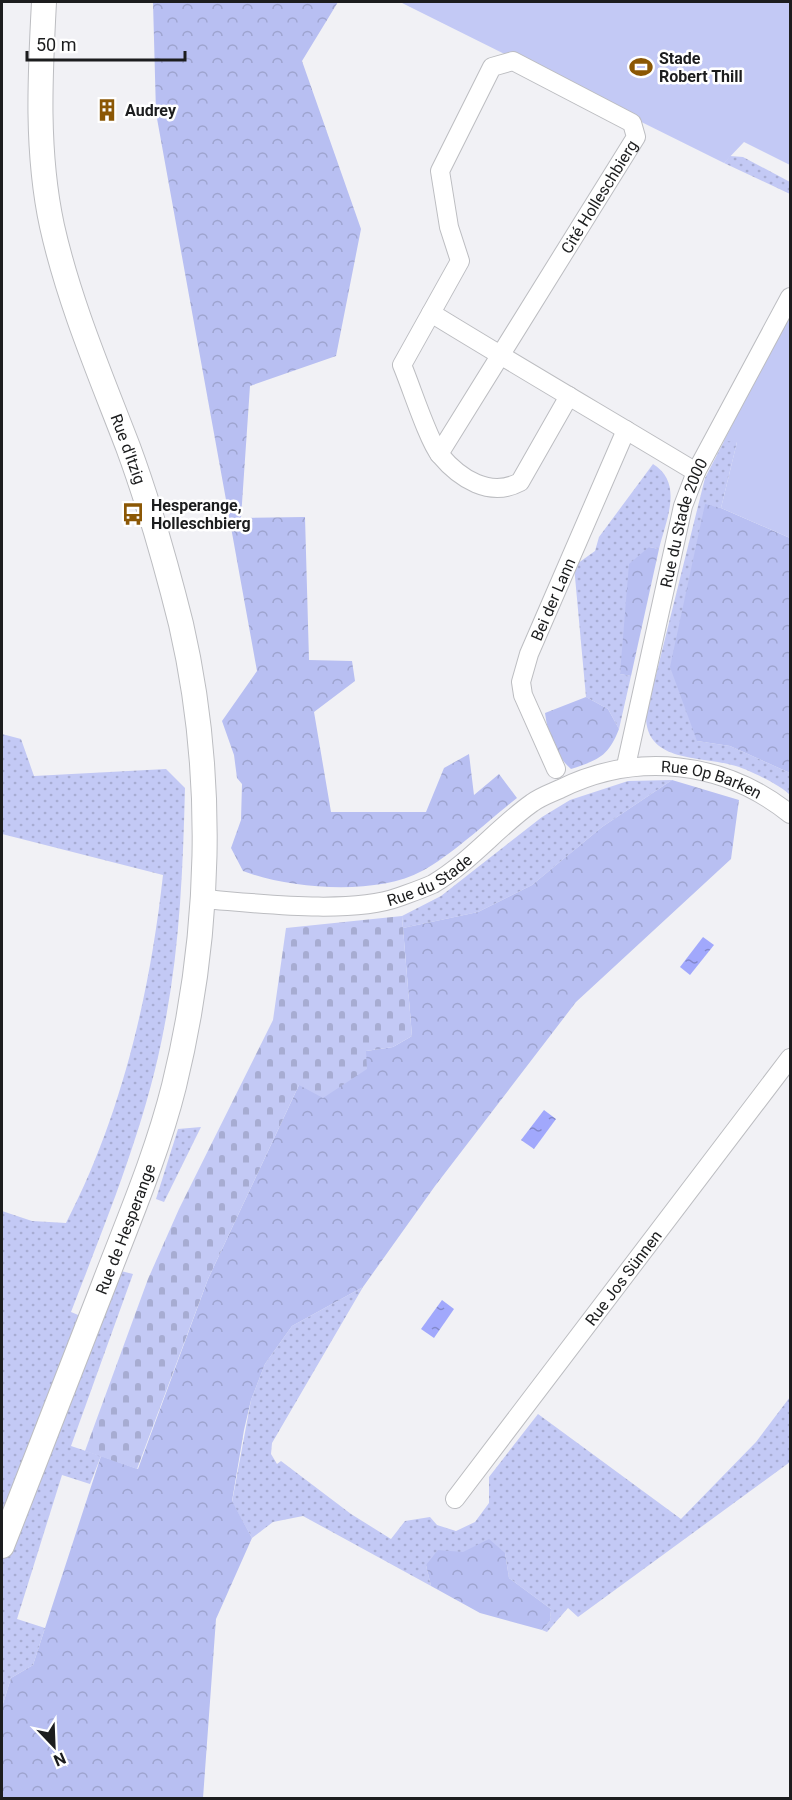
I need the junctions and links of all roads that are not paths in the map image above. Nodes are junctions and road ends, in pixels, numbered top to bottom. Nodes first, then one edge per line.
1 (44, 2) edge
2 (790, 297) edge
3 (431, 313) junction
4 (501, 355) junction
5 (569, 396) junction
6 (626, 430) junction
7 (439, 454) junction
8 (696, 472) junction
9 (627, 766) junction
10 (556, 769) dead end
11 (790, 814) edge
12 (203, 900) junction
13 (790, 1058) edge
14 (455, 1499) dead end
15 (2, 1546) edge

1 - 12 main road, Rue d'Itzig
2 - 8 street, Rue du Stade 2000
3 - 4 street
3 - 4 street, Cité Holleschbierg
3 - 7 street, Cité Holleschbierg
4 - 5 street
4 - 7 street, Cité Holleschbierg
5 - 6 street
5 - 7 street, Cité Holleschbierg
6 - 8 street
6 - 10 street, Bei der Lann
8 - 9 street, Rue du Stade 2000
9 - 11 street, Rue Op Barken
9 - 12 street, Rue du Stade
12 - 15 main road, Rue de Hesperange
13 - 14 street, Rue Jos Sünnen

